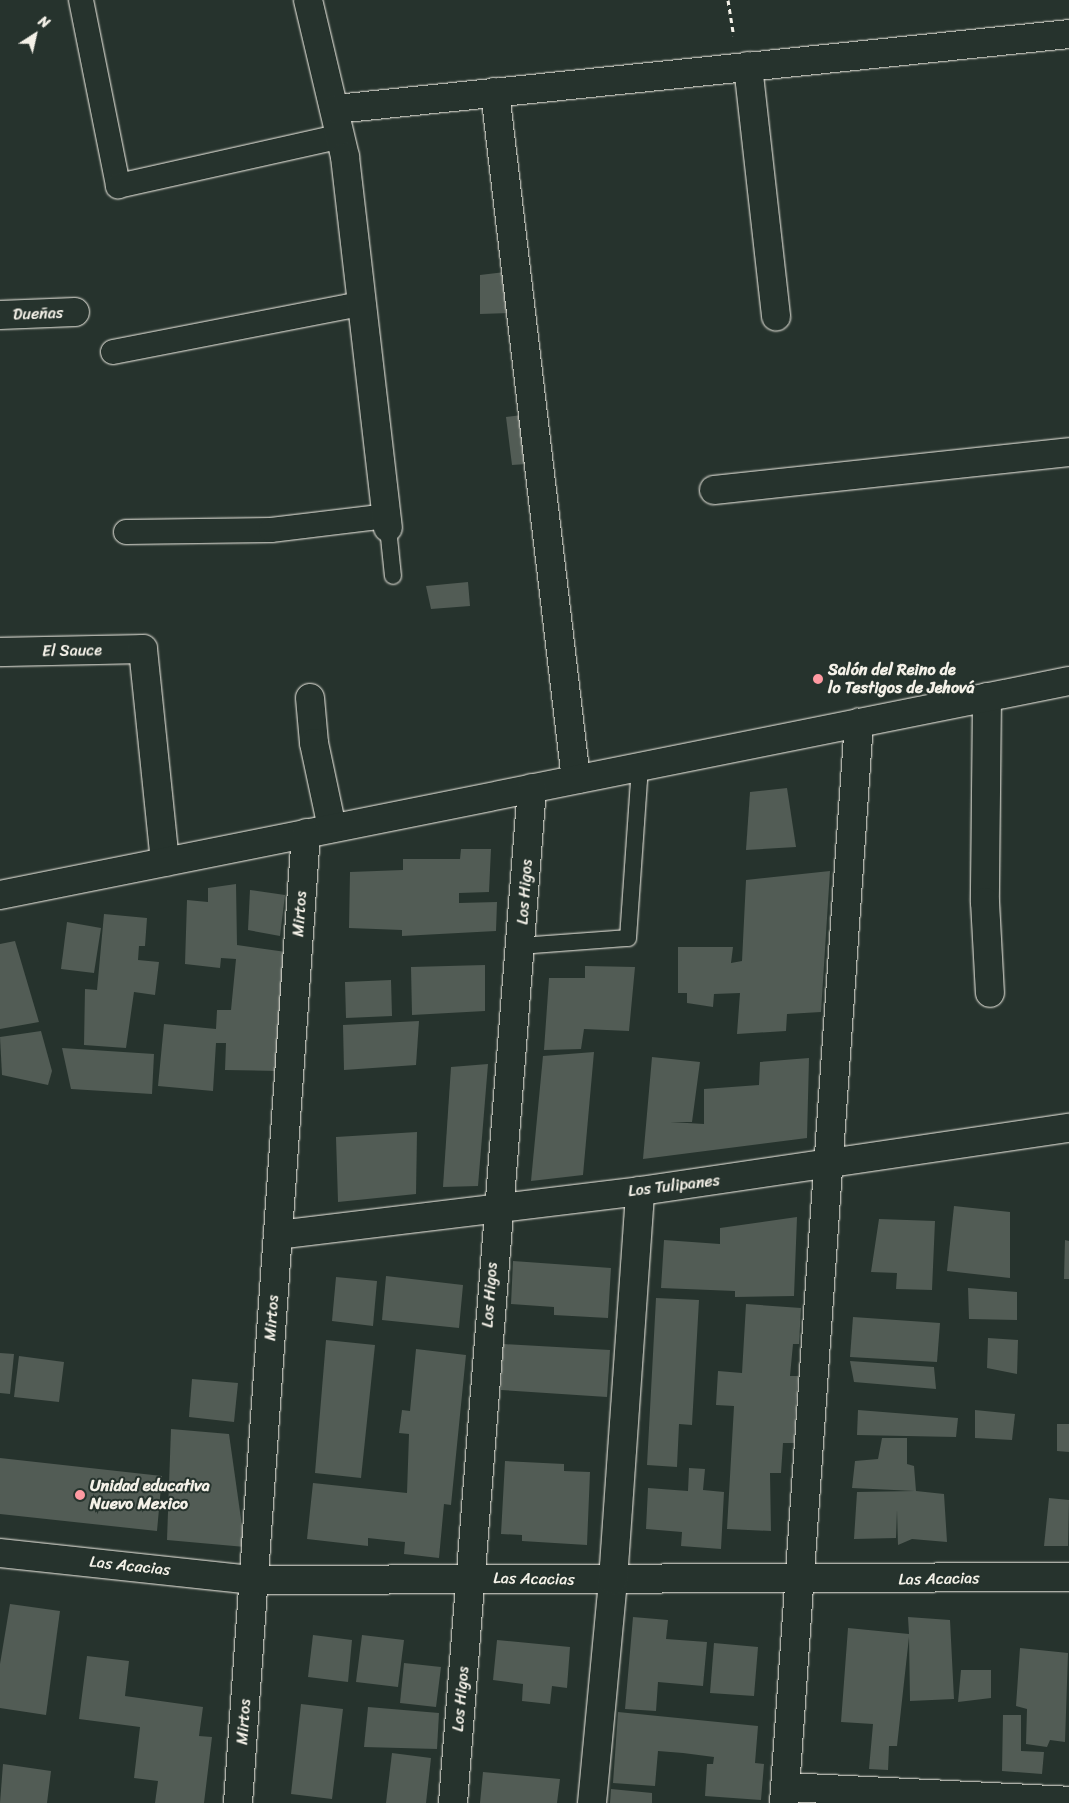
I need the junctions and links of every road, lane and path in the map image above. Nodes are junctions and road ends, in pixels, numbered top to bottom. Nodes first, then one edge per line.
1 (81, 0) edge
2 (308, 0) edge
3 (728, 0) edge
4 (1069, 34) edge
5 (743, 66) junction
6 (495, 92) junction
7 (336, 109) junction
8 (341, 136) junction
9 (361, 304) junction
10 (76, 312) dead end
11 (0, 315) edge
12 (776, 316) dead end
13 (113, 352) dead end
14 (1069, 452) edge
15 (714, 490) dead end
16 (387, 522) junction
17 (126, 532) dead end
18 (393, 576) dead end
19 (0, 652) edge
20 (1069, 681) edge
21 (987, 697) junction
22 (310, 698) dead end
23 (859, 723) junction
24 (640, 766) junction
25 (576, 780) junction
26 (532, 788) junction
27 (319, 831) junction
28 (165, 862) junction
29 (0, 895) edge
30 (521, 946) junction
31 (990, 992) dead end
32 (1069, 1128) edge
33 (826, 1166) junction
34 (640, 1191) junction
35 (496, 1208) junction
36 (278, 1234) junction
37 (0, 1553) edge
38 (1069, 1578) edge
39 (471, 1579) junction
40 (254, 1580) junction
41 (613, 1580) junction
42 (803, 1582) junction
43 (785, 1795) edge
44 (1069, 1801) edge
45 (238, 1803) edge
46 (453, 1803) edge
47 (592, 1803) edge

1 - 8 street
2 - 7 street
3 - 5 path
4 - 5 street
5 - 6 street
5 - 12 street
6 - 7 street
6 - 25 street
7 - 8 street
8 - 9 street
9 - 13 street
9 - 16 street
10 - 11 street, Dueñas
14 - 15 street
16 - 17 street
16 - 18 lane
19 - 28 street, El Sauce
20 - 21 street
21 - 23 street
21 - 31 street
22 - 27 street, Mirtos
23 - 24 street
23 - 33 street
24 - 25 street
24 - 30 lane
25 - 26 street
26 - 27 street
26 - 30 street, Los Higos
27 - 28 street
27 - 36 street, Mirtos
28 - 29 street
30 - 35 street, Los Higos
32 - 33 street, Los Tulipanes
33 - 34 street, Los Tulipanes
33 - 42 street
34 - 35 street, Los Tulipanes
34 - 41 street
35 - 36 street, Los Tulipanes
35 - 39 street, Los Higos
36 - 40 street, Mirtos
37 - 40 street, Las Acacias
38 - 42 street, Las Acacias
39 - 40 street, Las Acacias
39 - 41 street, Las Acacias
39 - 46 street, Los Higos
40 - 45 street, Mirtos
41 - 42 street, Las Acacias
41 - 47 street
42 - 43 street
43 - 44 street

